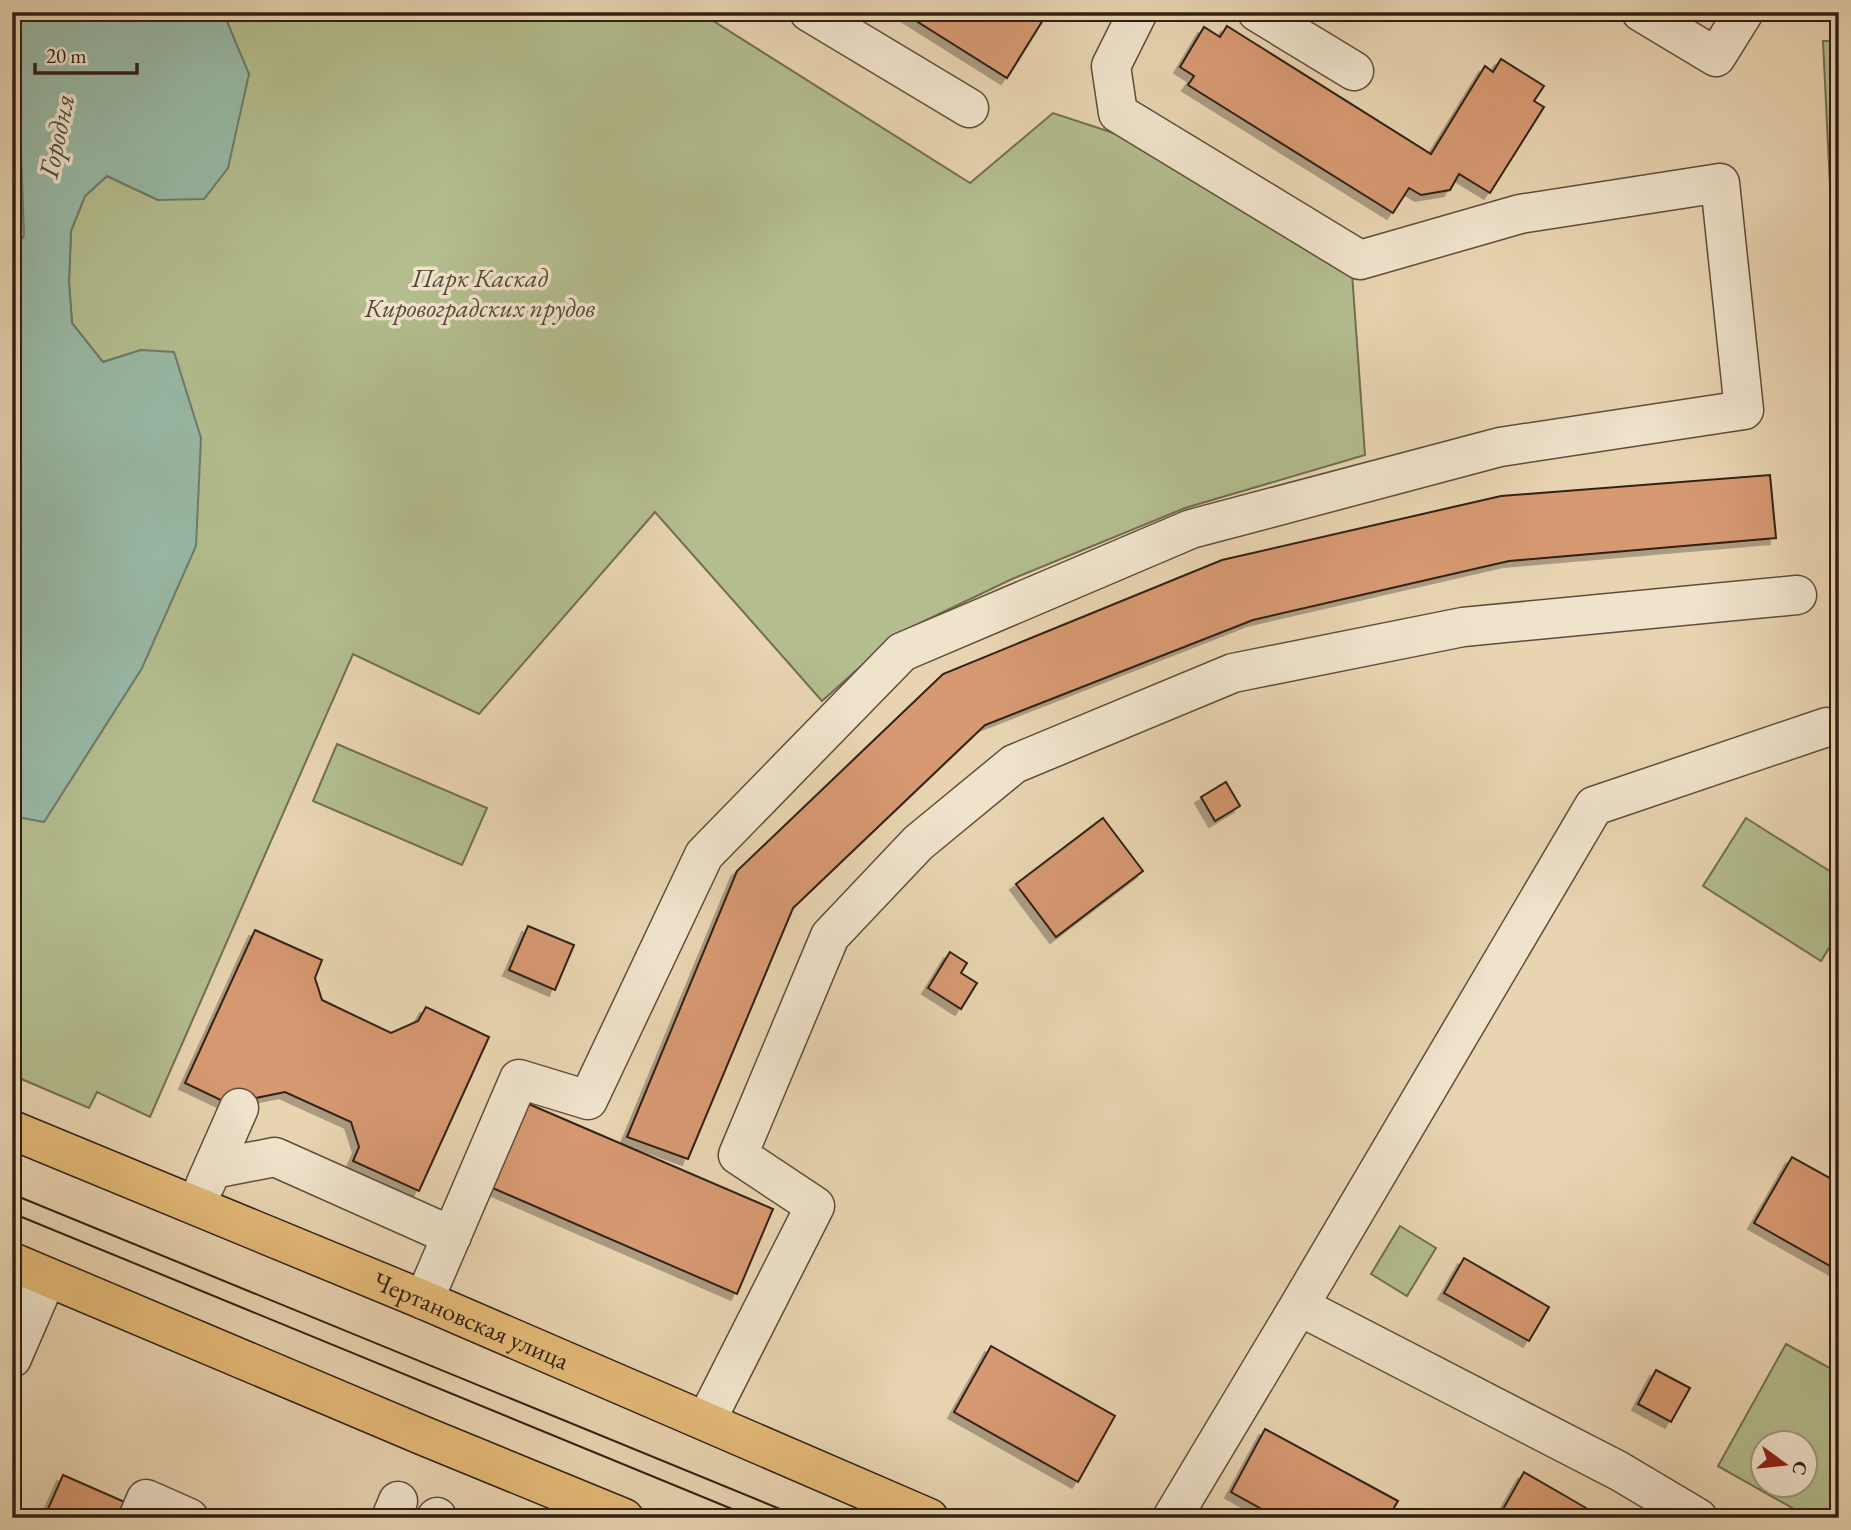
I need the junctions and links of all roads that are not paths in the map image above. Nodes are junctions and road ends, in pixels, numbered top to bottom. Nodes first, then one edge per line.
1 (809, 12) edge
2 (1138, 12) edge
3 (1257, 12) edge
4 (1641, 12) edge
5 (1744, 12) edge
6 (1354, 71) dead end
7 (969, 108) dead end
8 (1797, 595) dead end
9 (1839, 729) edge
10 (239, 1108) dead end
11 (12, 1130) edge
12 (213, 1169) junction
13 (194, 1206) junction
14 (452, 1236) junction
15 (12, 1262) edge
16 (47, 1277) junction
17 (424, 1300) junction
18 (1300, 1306) junction
19 (12, 1358) edge
20 (706, 1421) junction
21 (138, 1518) edge
22 (188, 1518) edge
23 (624, 1518) edge
24 (929, 1518) edge
25 (1172, 1518) edge
26 (1698, 1518) edge

1 - 7 lane
2 - 14 lane
3 - 6 lane
4 - 5 lane
8 - 20 lane
9 - 18 lane
10 - 12 lane
11 - 13 main road, Чертановская улица
12 - 13 lane
12 - 14 lane
13 - 17 main road, Чертановская улица
14 - 17 lane
15 - 16 main road
16 - 19 lane
16 - 23 main road
17 - 20 main road, Чертановская улица
18 - 25 lane
18 - 26 lane
20 - 24 main road, Чертановская улица
21 - 22 lane

